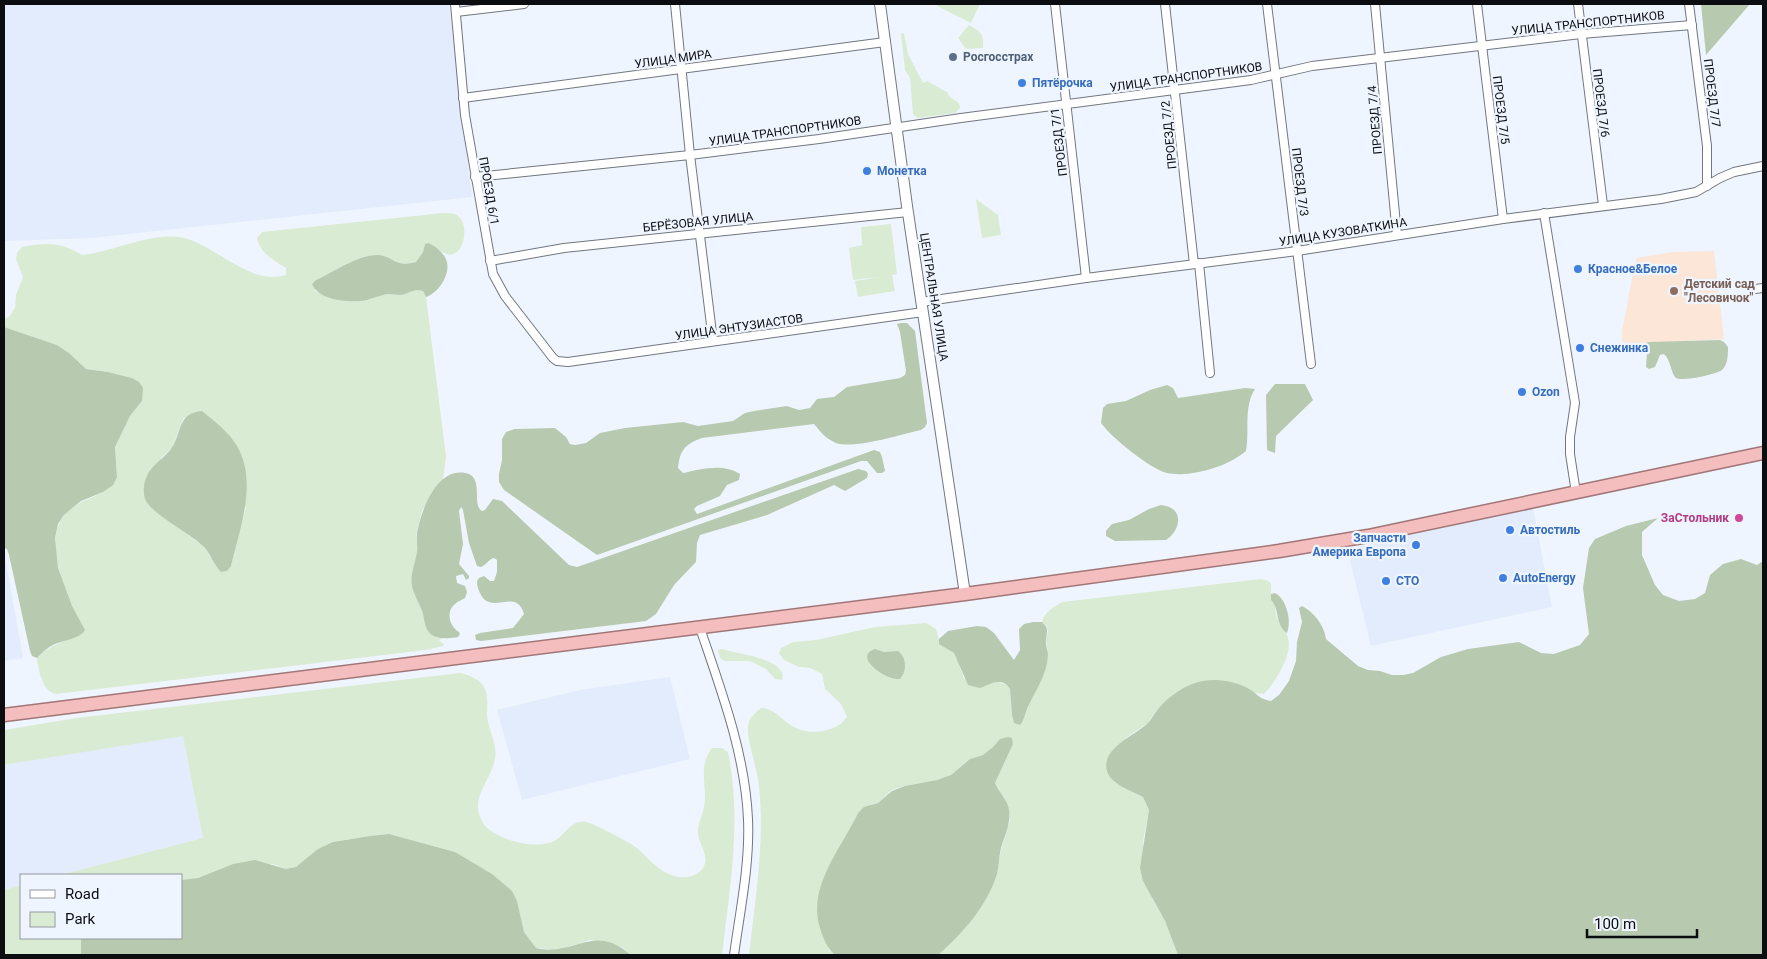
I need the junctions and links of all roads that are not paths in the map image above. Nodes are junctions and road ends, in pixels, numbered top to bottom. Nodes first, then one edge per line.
1 (524, 4) edge
2 (675, 4) edge
3 (880, 4) edge
4 (1054, 4) edge
5 (1165, 4) edge
6 (1267, 4) edge
7 (1375, 4) edge
8 (1477, 4) edge
9 (1578, 4) edge
10 (1689, 4) edge
11 (455, 8) edge
12 (1692, 25) junction
13 (1582, 34) junction
14 (885, 42) junction
15 (1481, 45) junction
16 (1381, 57) junction
17 (681, 70) junction
18 (1276, 75) junction
19 (1176, 91) junction
20 (464, 98) junction
21 (1066, 104) junction
22 (897, 127) junction
23 (690, 155) junction
24 (1763, 166) edge
25 (475, 177) junction
26 (1707, 186) junction
27 (1603, 205) junction
28 (908, 212) junction
29 (1544, 213) junction
30 (1503, 219) junction
31 (700, 233) junction
32 (1397, 235) junction
33 (1297, 251) junction
34 (490, 261) junction
35 (1196, 264) junction
36 (1086, 278) junction
37 (922, 307) junction
38 (714, 341) junction
39 (558, 361) joint
40 (1311, 364) dead end
41 (1210, 373) dead end
42 (1763, 453) edge
43 (1576, 493) junction
44 (965, 594) junction
45 (700, 628) junction
46 (4, 715) edge
47 (734, 955) edge

1 - 11 street
2 - 17 street
3 - 14 street, ЦЕНТРАЛЬНАЯ УЛИЦА
4 - 21 street, ПРОЕЗД 7/1
5 - 19 street, ПРОЕЗД 7/2
6 - 18 street, ПРОЕЗД 7/3
7 - 16 street, ПРОЕЗД 7/4
8 - 15 street, ПРОЕЗД 7/5
9 - 13 street, ПРОЕЗД 7/6
10 - 12 street, ПРОЕЗД 7/7
11 - 20 street, ПРОЕЗД 6/1
12 - 13 street, УЛИЦА ТРАНСПОРТНИКОВ
12 - 26 street, ПРОЕЗД 7/7
13 - 15 street, УЛИЦА ТРАНСПОРТНИКОВ
13 - 27 street, ПРОЕЗД 7/6
14 - 17 street, УЛИЦА МИРА
14 - 22 street, ЦЕНТРАЛЬНАЯ УЛИЦА
15 - 16 street, УЛИЦА ТРАНСПОРТНИКОВ
15 - 30 street, ПРОЕЗД 7/5
16 - 18 street, УЛИЦА ТРАНСПОРТНИКОВ
16 - 32 street, ПРОЕЗД 7/4
17 - 20 street, УЛИЦА МИРА
17 - 23 street
18 - 19 street, УЛИЦА ТРАНСПОРТНИКОВ
18 - 33 street, ПРОЕЗД 7/3
19 - 21 street, УЛИЦА ТРАНСПОРТНИКОВ
19 - 35 street, ПРОЕЗД 7/2
20 - 25 street, ПРОЕЗД 6/1
21 - 22 street, УЛИЦА ТРАНСПОРТНИКОВ
21 - 36 street, ПРОЕЗД 7/1
22 - 23 street, УЛИЦА ТРАНСПОРТНИКОВ
22 - 28 street, ЦЕНТРАЛЬНАЯ УЛИЦА
23 - 25 street, УЛИЦА ТРАНСПОРТНИКОВ
23 - 31 street
24 - 26 street, УЛИЦА КУЗОВАТКИНА
25 - 34 street, ПРОЕЗД 6/1
26 - 27 street, УЛИЦА КУЗОВАТКИНА
27 - 29 street, УЛИЦА КУЗОВАТКИНА
28 - 31 street, БЕРЁЗОВАЯ УЛИЦА
28 - 37 street, ЦЕНТРАЛЬНАЯ УЛИЦА
29 - 30 street, УЛИЦА КУЗОВАТКИНА
29 - 43 street
30 - 32 street, УЛИЦА КУЗОВАТКИНА
31 - 34 street, БЕРЁЗОВАЯ УЛИЦА
31 - 38 street
32 - 33 street, УЛИЦА КУЗОВАТКИНА
33 - 35 street, УЛИЦА КУЗОВАТКИНА
33 - 40 street, ПРОЕЗД 7/3
34 - 39 street, ПРОЕЗД 6/1
35 - 36 street, УЛИЦА КУЗОВАТКИНА
35 - 41 street, ПРОЕЗД 7/2
36 - 37 street, УЛИЦА КУЗОВАТКИНА
37 - 38 street, УЛИЦА ЭНТУЗИАСТОВ
37 - 44 street, ЦЕНТРАЛЬНАЯ УЛИЦА
38 - 39 street, УЛИЦА ЭНТУЗИАСТОВ
42 - 43 highway
43 - 44 highway
44 - 45 highway
45 - 46 highway
45 - 47 street

